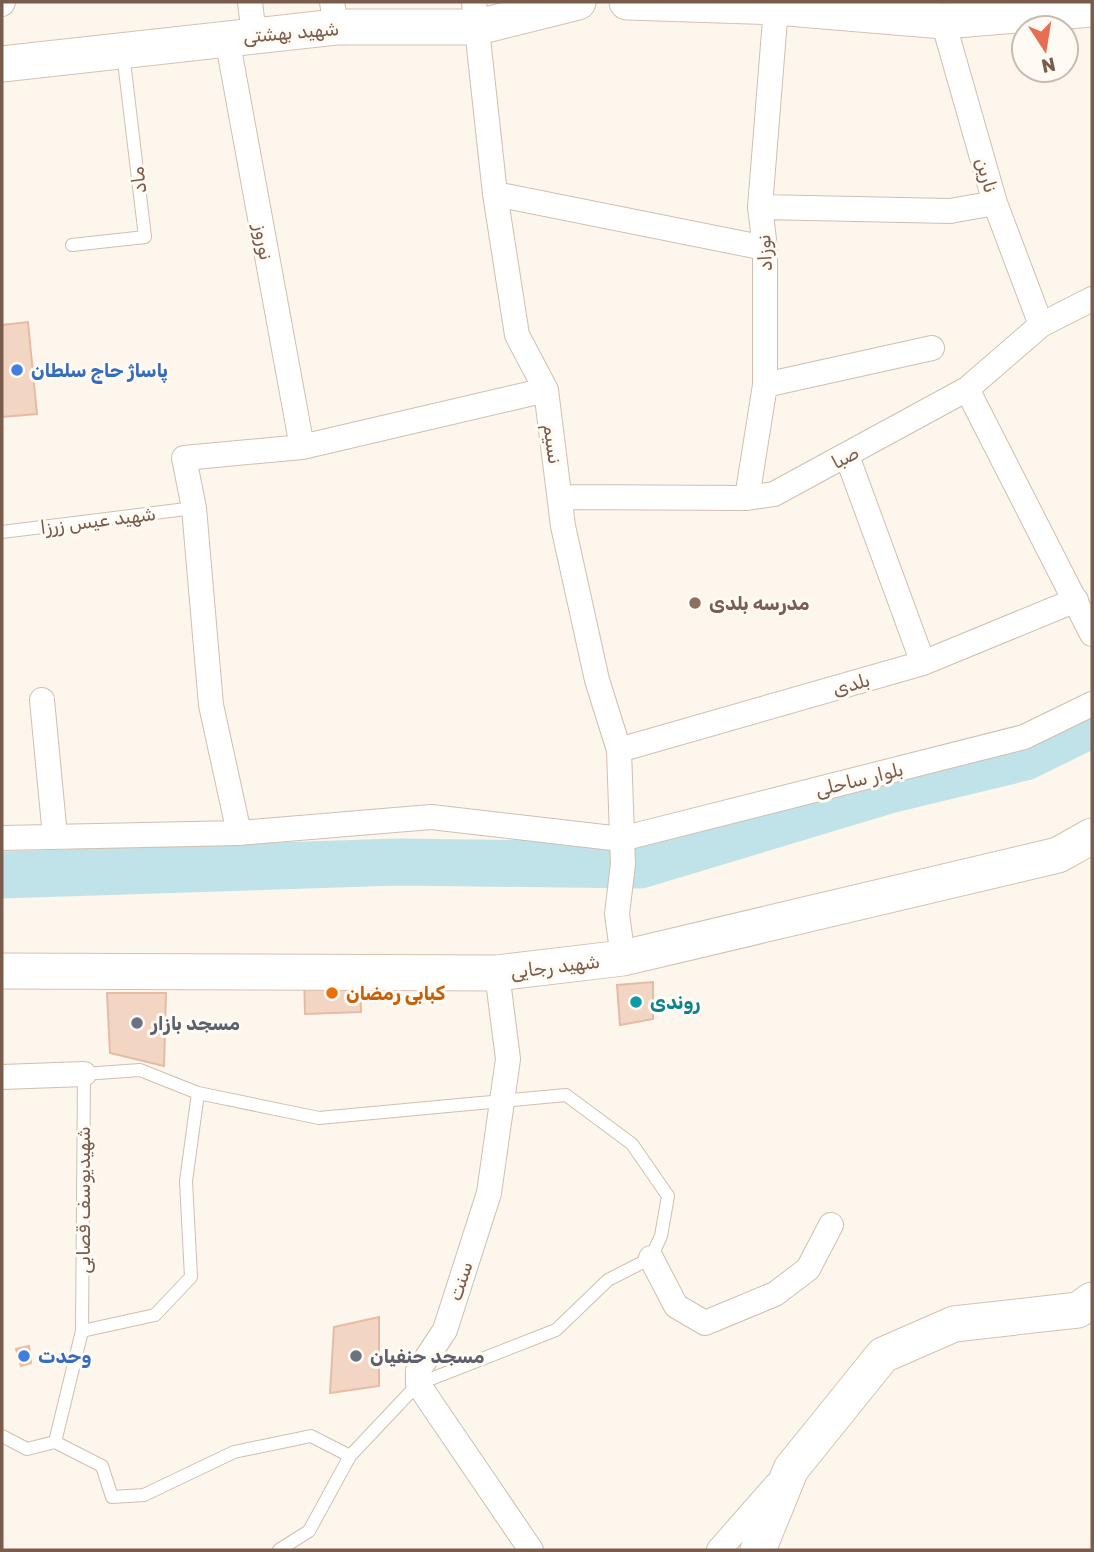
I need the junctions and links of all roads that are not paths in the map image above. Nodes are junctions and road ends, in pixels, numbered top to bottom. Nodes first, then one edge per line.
1 (250, 2) edge
2 (578, 2) edge
3 (627, 2) edge
4 (776, 7) junction
5 (1092, 9) edge
6 (476, 14) edge
7 (334, 15) edge
8 (943, 22) junction
9 (240, 37) junction
10 (123, 49) junction
11 (2, 64) edge
12 (495, 194) junction
13 (995, 203) junction
14 (760, 207) junction
15 (72, 245) dead end
16 (765, 248) junction
17 (1092, 299) edge
18 (1041, 325) junction
19 (932, 348) dead end
20 (765, 385) junction
21 (967, 389) junction
22 (545, 390) junction
23 (302, 447) junction
24 (847, 456) junction
25 (560, 498) junction
26 (747, 498) junction
27 (194, 508) junction
28 (2, 532) edge
29 (1076, 600) junction
30 (1092, 634) edge
31 (923, 663) junction
32 (42, 701) dead end
33 (1092, 704) edge
34 (619, 750) junction
35 (239, 833) junction
36 (55, 836) junction
37 (1092, 836) edge
38 (2, 838) edge
39 (621, 839) junction
40 (623, 958) junction
41 (2, 971) edge
42 (497, 973) junction
43 (84, 1074) junction
44 (2, 1077) edge
45 (198, 1093) junction
46 (503, 1101) junction
47 (831, 1225) dead end
48 (650, 1258) junction
49 (1092, 1300) edge
50 (82, 1331) junction
51 (418, 1384) junction
52 (2, 1436) edge
53 (55, 1442) junction
54 (350, 1455) junction
55 (791, 1469) junction
56 (279, 1550) edge
57 (531, 1550) edge
58 (719, 1550) edge
59 (758, 1550) edge

1 - 9 street, نوروز
2 - 6 street, شهید بهشتی
3 - 4 street
4 - 8 street
4 - 14 street, نوزاد
5 - 8 street
6 - 7 street, شهید بهشتی
6 - 12 street, نسیم
7 - 9 street, شهید بهشتی
8 - 13 street, نارین
9 - 10 street, شهید بهشتی
9 - 23 street, نوروز
10 - 11 street, شهید بهشتی
10 - 15 lane, ماد
12 - 16 street
12 - 22 street, نسیم
13 - 14 street
13 - 18 street, نارین
14 - 16 street, نوزاد
16 - 20 street, نوزاد
17 - 18 street, صبا
18 - 21 street, صبا
19 - 20 street
20 - 26 street, نوزاد
21 - 24 street, صبا
21 - 29 street
22 - 23 street
22 - 25 street, نسیم
23 - 27 street
24 - 26 street, صبا
24 - 31 street
25 - 26 street, صبا
25 - 34 street, نسیم
27 - 28 lane, شهید عیس زرزا
27 - 35 street
29 - 30 street
29 - 31 street, بلدی
31 - 34 street, بلدی
32 - 36 street
33 - 39 street, بلوار ساحلی
34 - 39 street, نسیم
35 - 36 street
35 - 39 street
36 - 38 street
37 - 40 street, شهید رجایی
39 - 40 street, نسیم
40 - 42 street, شهید رجایی
41 - 42 street, شهید رجایی
42 - 46 street, سنت
43 - 44 street
43 - 45 lane
43 - 50 lane, شهیدیوسف قصابی
45 - 46 lane
45 - 50 lane
46 - 48 lane
46 - 51 street, سنت
47 - 48 street
48 - 51 lane
49 - 55 street
50 - 53 lane, شهیدیوسف قصابی
51 - 54 lane
51 - 57 street
52 - 53 lane
53 - 54 lane
54 - 56 lane
55 - 58 street
55 - 59 street

